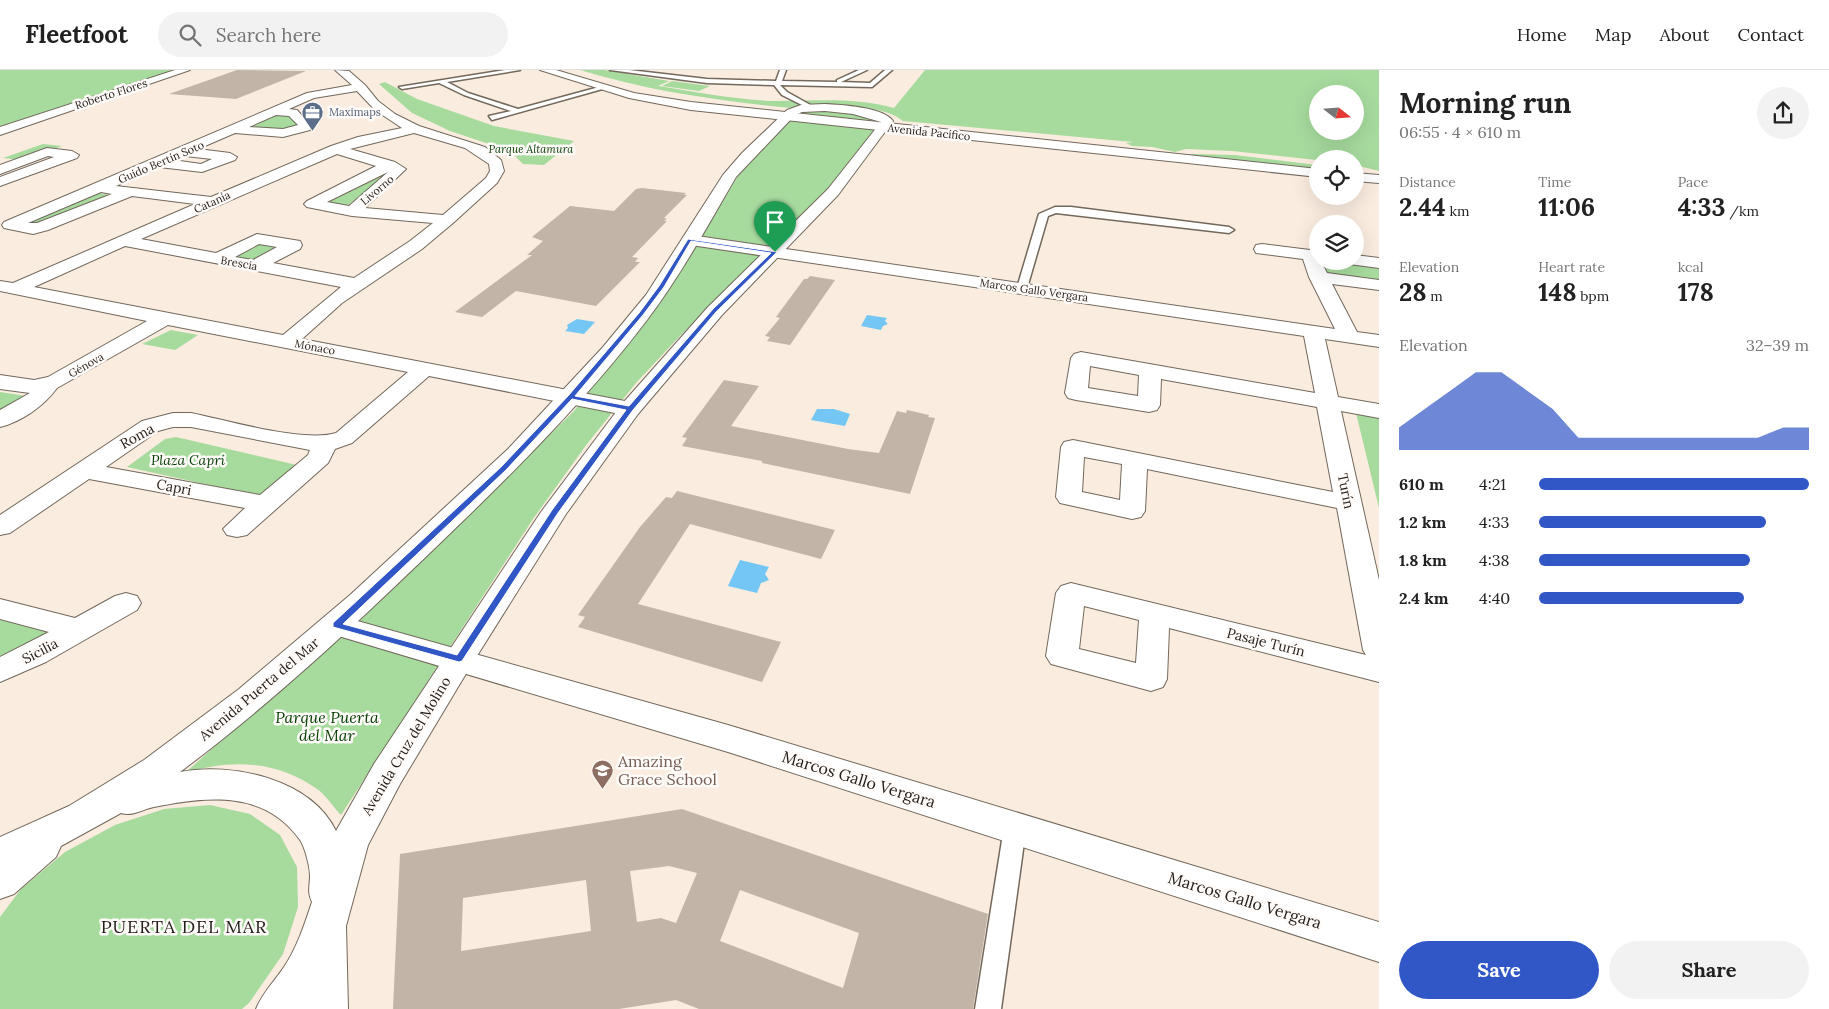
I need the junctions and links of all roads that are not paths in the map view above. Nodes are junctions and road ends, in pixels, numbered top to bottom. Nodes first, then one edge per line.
1 (185, 70) edge
2 (340, 70) edge
3 (516, 70) edge
4 (544, 70) edge
5 (570, 70) edge
6 (613, 70) edge
7 (783, 70) edge
8 (864, 70) edge
9 (889, 70) edge
10 (440, 81) junction
11 (832, 83) junction
12 (777, 84) junction
13 (402, 87) dead end
14 (603, 88) junction
15 (363, 89) junction
16 (636, 90) junction
17 (621, 93) junction
18 (808, 96) junction
19 (276, 111) junction
20 (518, 111) junction
21 (789, 114) junction
22 (492, 118) dead end
23 (37, 119) junction
24 (64, 122) dead end
25 (886, 124) junction
26 (917, 124) dead end
27 (414, 129) junction
28 (234, 130) junction
29 (0, 131) edge
30 (336, 149) junction
31 (185, 152) junction
32 (159, 163) junction
33 (390, 165) junction
34 (0, 170) edge
35 (1309, 172) edge
36 (1364, 178) edge
37 (1379, 179) edge
38 (0, 182) edge
39 (106, 185) junction
40 (128, 193) junction
41 (212, 202) junction
42 (352, 211) junction
43 (447, 220) junction
44 (1229, 230) dead end
45 (690, 240) junction
46 (122, 242) junction
47 (1262, 249) dead end
48 (775, 252) junction
49 (1309, 255) edge
50 (217, 259) junction
51 (1364, 262) edge
52 (1379, 264) edge
53 (255, 266) junction
54 (1316, 270) edge
55 (1318, 277) junction
56 (356, 284) junction
57 (1379, 285) edge
58 (7, 288) edge
59 (1022, 288) junction
60 (335, 299) junction
61 (166, 318) junction
62 (1313, 331) junction
63 (256, 336) junction
64 (1350, 336) junction
65 (1379, 341) edge
66 (287, 342) junction
67 (425, 369) junction
68 (1150, 370) dead end
69 (0, 382) edge
70 (48, 385) junction
71 (570, 397) junction
72 (1328, 402) junction
73 (630, 409) junction
74 (1379, 411) edge
75 (0, 420) edge
76 (325, 444) junction
77 (1135, 460) dead end
78 (83, 470) junction
79 (1348, 503) junction
80 (266, 504) junction
81 (0, 527) edge
82 (237, 529) dead end
83 (126, 603) dead end
84 (0, 610) edge
85 (1154, 614) dead end
86 (336, 625) junction
87 (79, 630) junction
88 (1379, 650) edge
89 (459, 659) junction
90 (0, 670) edge
91 (1379, 670) edge
92 (81, 820) junction
93 (1015, 828) junction
94 (0, 854) edge
95 (0, 881) edge
96 (325, 926) junction
97 (1379, 942) edge
98 (278, 1009) edge
99 (326, 1009) edge
100 (988, 1009) edge

1 - 23 street, Roberto Flores
2 - 15 street
3 - 10 lane
4 - 14 street, Avenida Pacífico
5 - 16 street, Avenida Pacífico
6 - 12 lane
7 - 12 lane
8 - 11 lane
9 - 11 lane
10 - 13 lane
10 - 20 lane
11 - 18 lane
12 - 18 lane
12 - 18 lane
14 - 17 street, Avenida Pacífico
14 - 20 lane
15 - 19 street, Guido Bertín Soto
15 - 27 street
16 - 17 street
16 - 21 street, Avenida Pacífico
17 - 21 street, Avenida Pacífico
18 - 21 street, Avenida Pacífico
18 - 25 street, Avenida Pacífico
19 - 28 street, Guido Bertín Soto
19 - 28 street, Guido Bertín Soto
20 - 22 lane
21 - 25 street, Avenida Pacífico
21 - 45 street, Avenida Puerta del Mar
23 - 24 street, Roberto Flores
23 - 29 street, Roberto Flores
25 - 26 street, Avenida Pacífico
25 - 35 street, Avenida Pacífico
25 - 48 street, Avenida Cruz del Molino
27 - 30 street, Catania
27 - 43 street
28 - 31 street, Guido Bertín Soto
30 - 33 street, Livorno
30 - 41 street, Catania
31 - 32 street, Guido Bertín Soto
31 - 32 street
32 - 39 street, Guido Bertín Soto
33 - 42 street, Livorno
33 - 42 street
34 - 38 street
36 - 37 street
39 - 40 street, Guido Bertín Soto
39 - 40 street
40 - 41 street, Guido Bertín Soto
41 - 46 street, Catania
42 - 43 street, Livorno
43 - 56 street
44 - 59 lane
45 - 48 street, Marcos Gallo Vergara
45 - 71 street, Avenida Puerta del Mar
46 - 50 street, Brescia
46 - 58 street, Catania
47 - 49 street
48 - 59 street, Marcos Gallo Vergara
48 - 73 street, Avenida Cruz del Molino
50 - 53 street, Brescia
50 - 53 street
51 - 52 street
53 - 56 street, Brescia
54 - 55 street
55 - 57 street
55 - 64 street
56 - 60 street
58 - 61 street, Mónaco
59 - 62 street, Marcos Gallo Vergara
60 - 63 street
60 - 66 street
61 - 63 street, Mónaco
61 - 70 street, Génova
62 - 64 street, Marcos Gallo Vergara
62 - 72 street, Turín
63 - 66 street, Mónaco
64 - 65 street, Marcos Gallo Vergara
66 - 67 street, Mónaco
67 - 71 street, Mónaco
67 - 76 street, Roma
68 - 72 street
69 - 70 street, Génova
70 - 75 street
71 - 73 street, Mónaco
71 - 86 street, Avenida Puerta del Mar
72 - 74 street
72 - 79 street, Turín
73 - 89 street, Avenida Cruz del Molino
76 - 78 street, Roma
76 - 80 street
77 - 79 street
78 - 80 street, Capri
78 - 81 street, Roma
79 - 88 street, Turín
80 - 82 street
83 - 87 street, Sicilia
84 - 87 street, Sicilia
85 - 91 street, Pasaje Turín
86 - 89 street, Marcos Gallo Vergara
86 - 92 street, Avenida Puerta del Mar
87 - 90 street, Sicilia
89 - 93 street, Marcos Gallo Vergara
89 - 96 street, Avenida Cruz del Molino
92 - 94 street, Avenida Puerta del Mar
92 - 95 street, Avenida Puerta del Mar
92 - 96 street, Avenida Puerta del Mar
93 - 97 street, Marcos Gallo Vergara
93 - 100 lane
96 - 98 street, Avenida Puerta del Mar
96 - 99 street, Avenida Cruz del Molino

